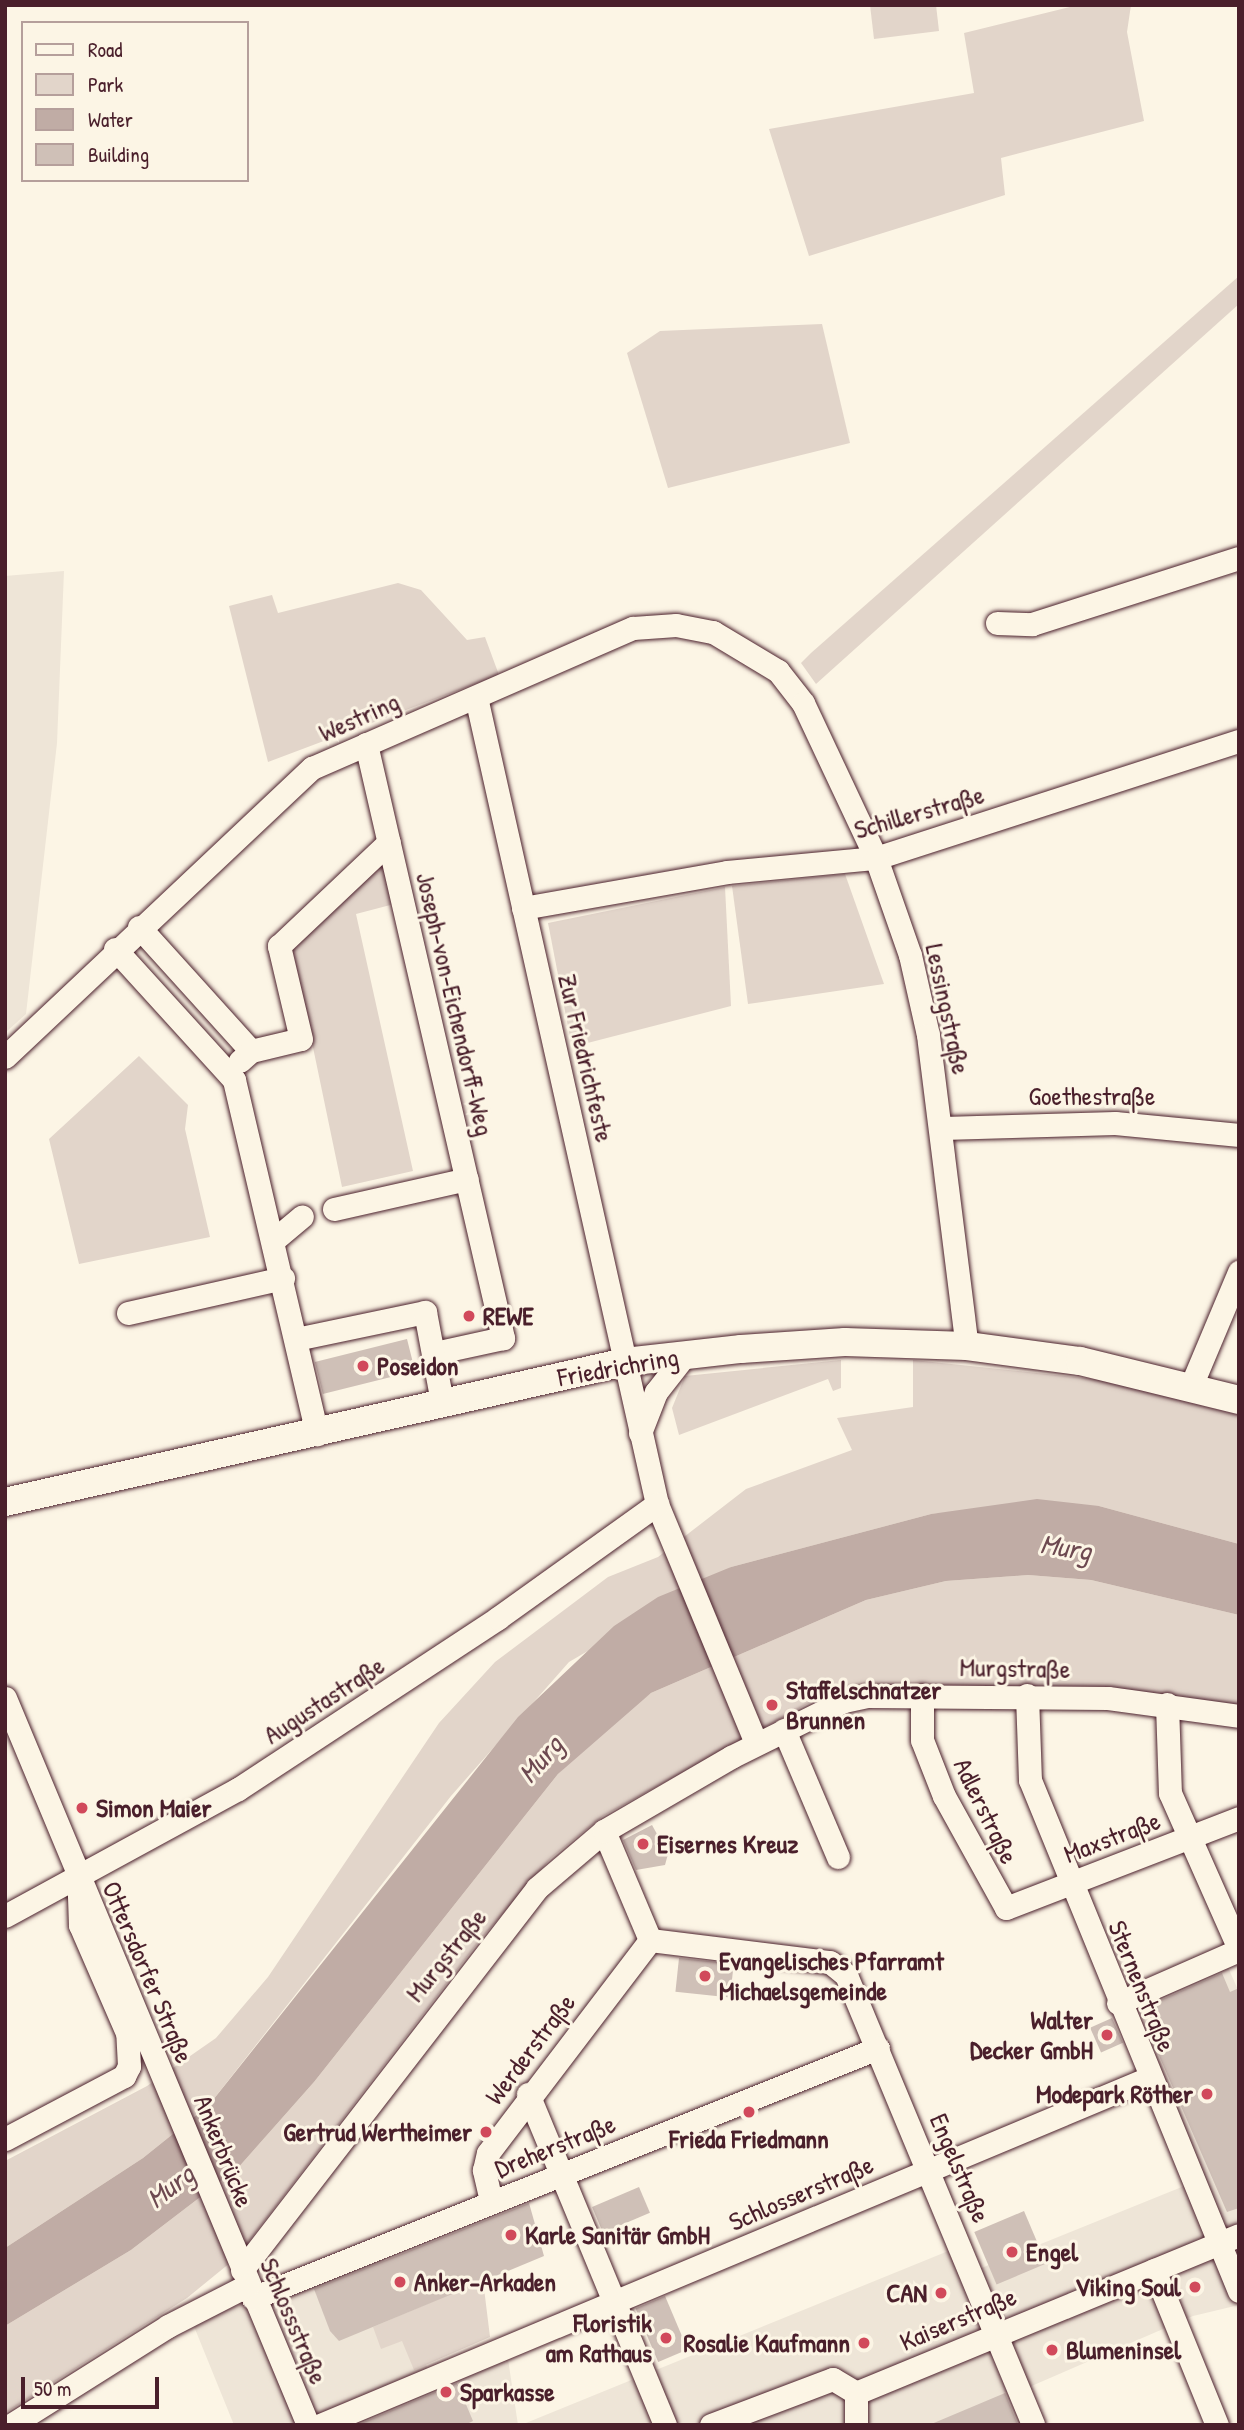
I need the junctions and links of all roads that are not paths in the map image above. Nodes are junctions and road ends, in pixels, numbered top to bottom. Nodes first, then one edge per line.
1 (1239, 558) edge
2 (997, 622) dead end
3 (476, 697) junction
4 (803, 703) joint
5 (1239, 741) edge
6 (366, 744) junction
7 (389, 842) junction
8 (876, 858) junction
9 (523, 908) junction
10 (139, 927) junction
11 (115, 949) junction
12 (251, 1051) junction
13 (5, 1057) edge
14 (229, 1073) junction
15 (943, 1128) junction
16 (1239, 1135) edge
17 (467, 1179) junction
18 (334, 1209) dead end
19 (302, 1216) dead end
20 (275, 1239) junction
21 (1239, 1272) edge
22 (283, 1279) junction
23 (128, 1313) dead end
24 (296, 1339) junction
25 (967, 1346) junction
26 (434, 1353) junction
27 (685, 1355) junction
28 (625, 1362) junction
29 (1191, 1386) junction
30 (1239, 1400) edge
31 (442, 1402) junction
32 (640, 1433) junction
33 (317, 1434) junction
34 (5, 1502) edge
35 (657, 1504) junction
36 (922, 1695) junction
37 (1027, 1695) junction
38 (5, 1698) edge
39 (1167, 1704) junction
40 (1239, 1716) edge
41 (784, 1730) junction
42 (757, 1743) junction
43 (1239, 1818) edge
44 (604, 1831) junction
45 (1190, 1838) junction
46 (838, 1857) dead end
47 (78, 1880) junction
48 (1070, 1882) junction
49 (1006, 1908) joint
50 (5, 1916) edge
51 (650, 1940) junction
52 (1239, 1949) edge
53 (1118, 2003) junction
54 (878, 2048) junction
55 (1149, 2078) junction
56 (167, 2086) joint
57 (528, 2094) junction
58 (5, 2139) edge
59 (930, 2169) junction
60 (562, 2173) junction
61 (488, 2203) junction
62 (1229, 2239) edge
63 (232, 2242) joint
64 (1154, 2270) junction
65 (247, 2284) junction
66 (1239, 2291) edge
67 (612, 2302) junction
68 (997, 2333) junction
69 (856, 2393) junction
70 (44, 2416) edge
71 (11, 2425) edge
72 (308, 2425) edge
73 (320, 2425) edge
74 (665, 2425) edge
75 (711, 2425) edge
76 (856, 2425) edge
77 (1033, 2425) edge
78 (1217, 2425) edge

1 - 2 street
3 - 4 street, Westring
3 - 6 street, Westring
3 - 9 street, Zur Friedrichfeste
4 - 8 street, Lessingstraße
5 - 8 street, Schillerstraße
6 - 7 street, Joseph-von-Eichendorff-Weg
6 - 10 street, Westring
7 - 12 street, Joseph-von-Eichendorff-Weg
7 - 17 street, Joseph-von-Eichendorff-Weg
8 - 9 street, Schillerstraße
8 - 15 street, Lessingstraße
9 - 28 street, Zur Friedrichfeste
10 - 11 street, Westring
10 - 12 street
11 - 13 street, Westring
11 - 14 street
12 - 14 street
14 - 20 street
15 - 16 street, Goethestraße
15 - 25 street, Lessingstraße
17 - 18 street
17 - 26 street, Joseph-von-Eichendorff-Weg
19 - 20 street
20 - 22 street
21 - 29 street
22 - 23 street
22 - 24 street
24 - 26 street
24 - 33 street
25 - 27 main road, Friedrichring
25 - 29 main road, Friedrichring
26 - 31 street
27 - 28 main road, Friedrichring
27 - 32 street
28 - 31 main road, Friedrichring
28 - 32 street, Zur Friedrichfeste
29 - 30 main road, Friedrichring
31 - 33 main road, Friedrichring
32 - 35 street, Zur Friedrichfeste
33 - 34 main road, Friedrichring
35 - 42 street, Zur Friedrichfeste
35 - 47 street, Augustastraße
36 - 37 street, Murgstraße
36 - 41 street, Murgstraße
36 - 49 street, Adlerstraße
37 - 39 street, Murgstraße
37 - 48 street, Sternenstraße
38 - 47 street, Ottersdorfer Straße
39 - 40 street, Murgstraße
39 - 45 street
41 - 42 street, Murgstraße
41 - 46 street
42 - 44 street, Murgstraße
43 - 45 street, Maxstraße
44 - 51 street
44 - 65 street, Murgstraße
45 - 48 street, Maxstraße
45 - 52 street
47 - 50 street, Augustastraße
47 - 56 street, Ottersdorfer Straße
47 - 58 street, Ottersdorfer Straße
48 - 49 street, Maxstraße
48 - 53 street, Sternenstraße
51 - 54 street, Engelstraße
51 - 57 street, Werderstraße
52 - 53 street
53 - 55 street, Sternenstraße
54 - 59 street, Engelstraße
54 - 60 street, Dreherstraße
55 - 59 street, Schlosserstraße
55 - 62 street, Sternenstraße
56 - 63 street, Ankerbrücke
57 - 60 street
57 - 61 street, Werderstraße
59 - 67 street, Schlosserstraße
59 - 68 street, Engelstraße
60 - 61 street, Dreherstraße
60 - 67 street
61 - 65 street, Dreherstraße
62 - 64 street, Kaiserstraße
62 - 66 street, Sternenstraße
63 - 65 street, Schlossstraße
64 - 68 street, Kaiserstraße
64 - 78 street
65 - 70 street, Murgstraße
65 - 72 street, Schlossstraße
67 - 73 street, Schlosserstraße
67 - 74 street
68 - 69 street, Kaiserstraße
68 - 77 street, Engelstraße
69 - 75 street
69 - 76 street
70 - 71 street, Murgstraße

